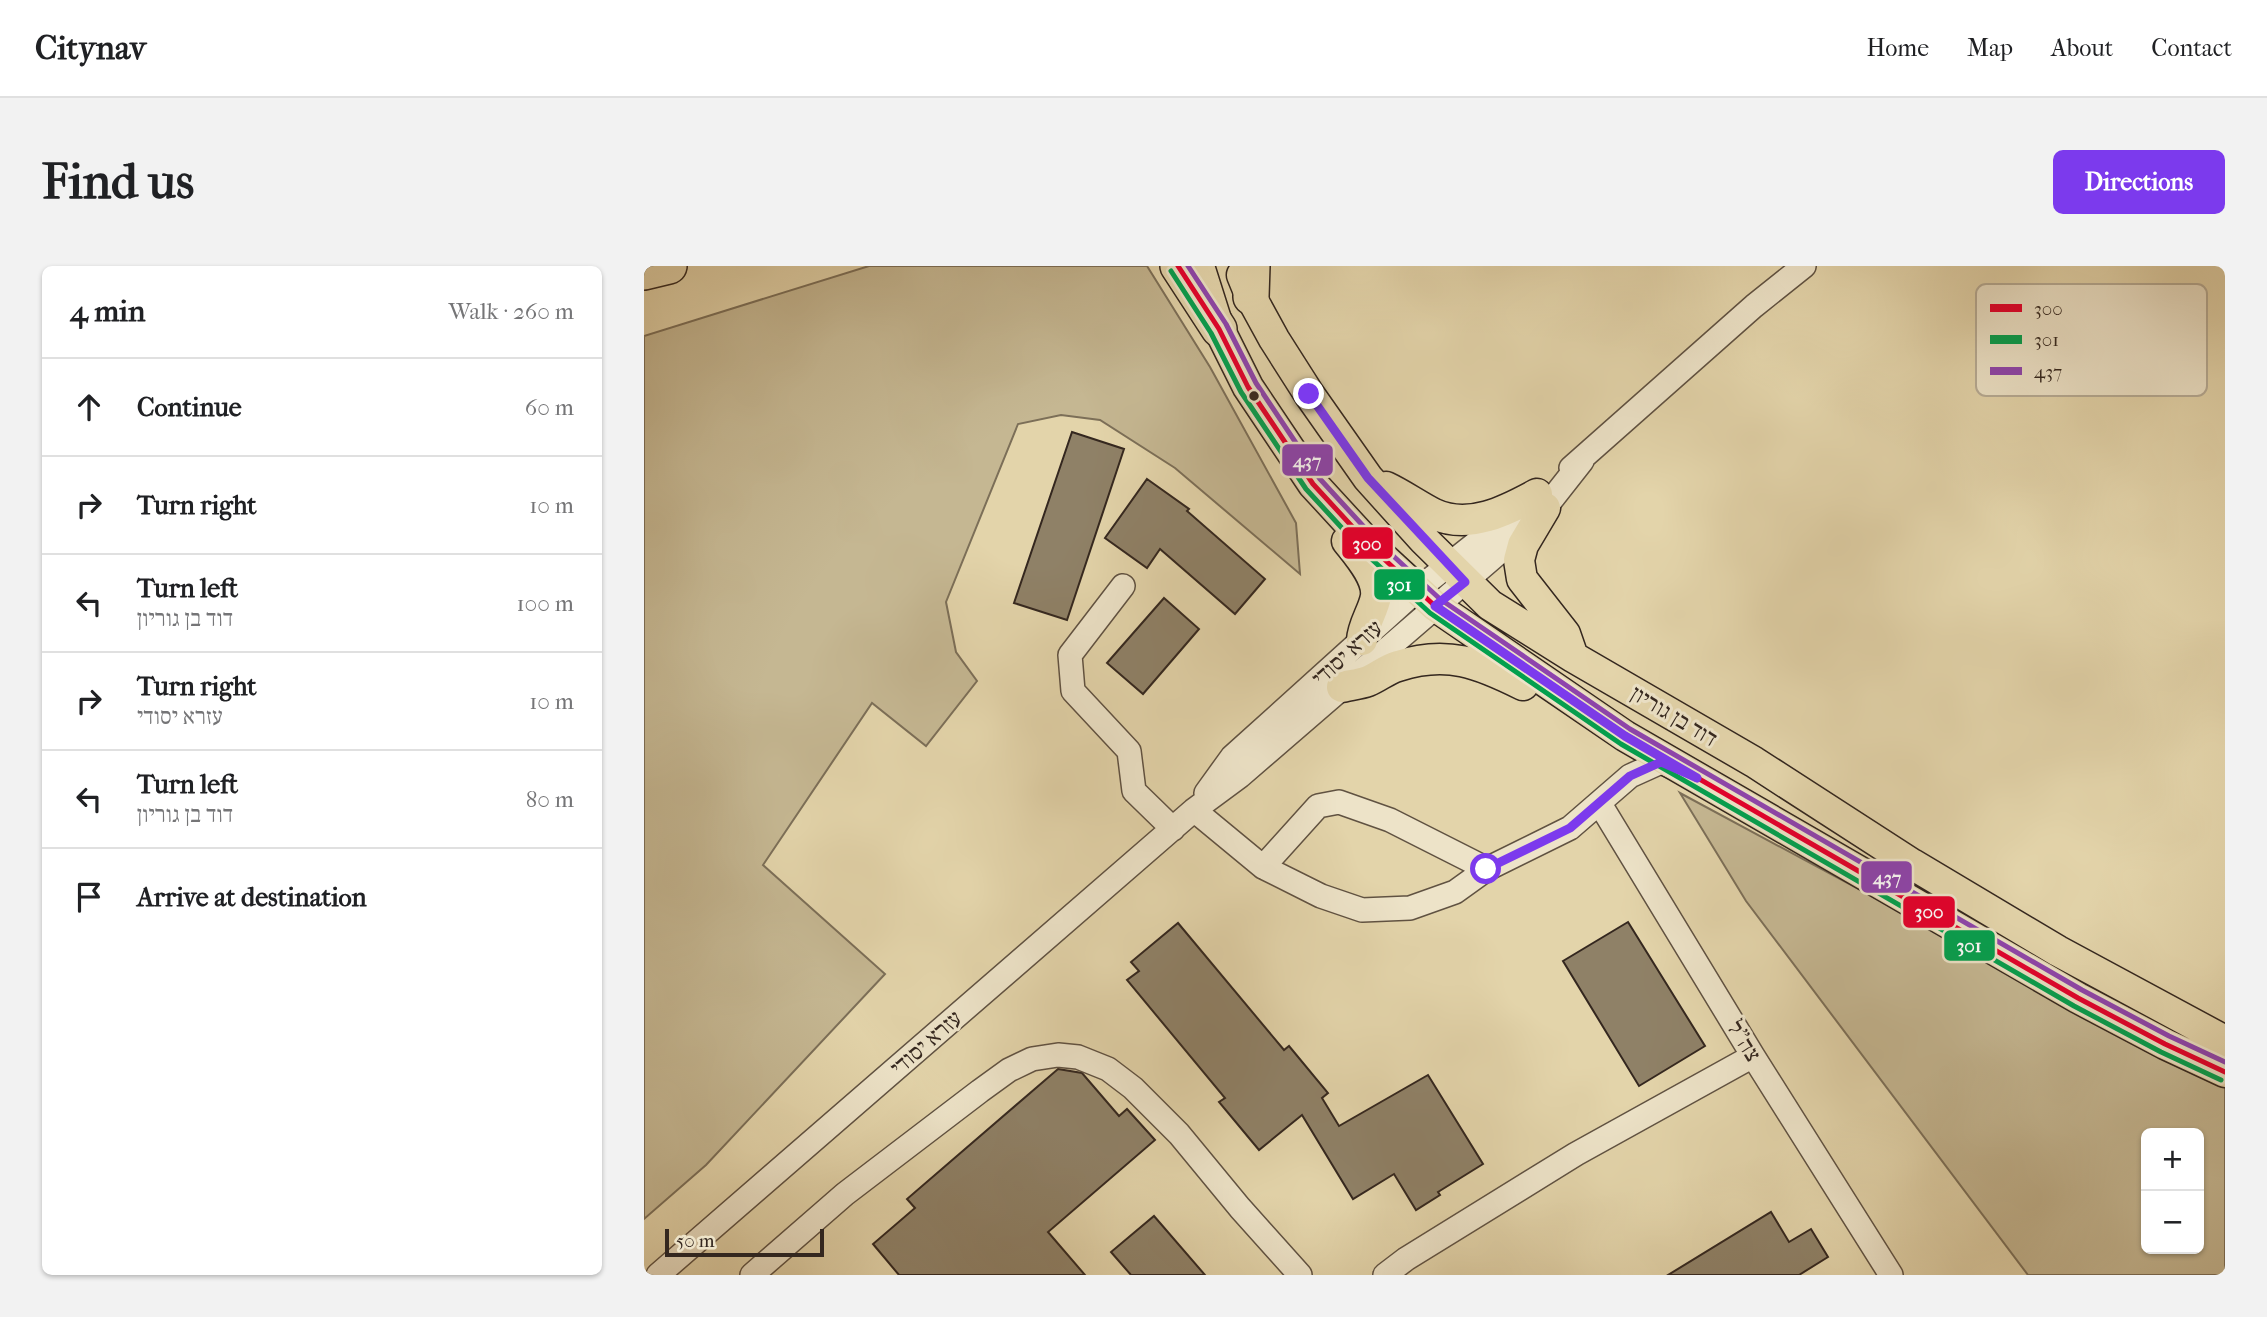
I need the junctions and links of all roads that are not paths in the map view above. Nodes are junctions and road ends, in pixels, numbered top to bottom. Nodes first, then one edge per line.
1 (669, 266) edge
2 (1178, 266) edge
3 (1199, 266) edge
4 (1804, 266) edge
5 (644, 272) edge
6 (1247, 276) edge
7 (1219, 330) junction
8 (1368, 478) junction
9 (1313, 484) junction
10 (1541, 501) junction
11 (1457, 574) junction
12 (1123, 586) dead end
13 (1426, 598) junction
14 (1362, 640) junction
15 (1573, 657) junction
16 (1342, 687) junction
17 (1578, 705) junction
18 (1697, 778) junction
19 (1600, 804) junction
20 (1194, 810) junction
21 (1173, 829) junction
22 (1263, 867) junction
23 (1486, 869) junction
24 (2225, 1041) edge
25 (1752, 1056) junction
26 (2225, 1072) edge
27 (658, 1275) edge
28 (752, 1275) edge
29 (1300, 1275) edge
30 (1385, 1275) edge
31 (1891, 1275) edge

1 - 5 highway
2 - 7 highway
3 - 7 main road, דוד בן גוריון
4 - 10 street, עזרא יסודי
6 - 8 main road, דוד בן גוריון
7 - 9 main road, דוד בן גוריון
8 - 10 main road
8 - 11 main road, דוד בן גוריון
9 - 13 main road, דוד בן גוריון
9 - 14 main road
10 - 11 street, עזרא יסודי
10 - 15 main road
11 - 13 street, עזרא יסודי
11 - 15 main road, דוד בן גוריון
12 - 21 street
13 - 14 street, עזרא יסודי
13 - 16 street, עזרא יסודי
13 - 17 main road, דוד בן גוריון
14 - 20 street, עזרא יסודי
15 - 24 main road, דוד בן גוריון
16 - 17 main road
16 - 20 street, עזרא יסודי
17 - 18 main road, דוד בן גוריון
18 - 19 street
18 - 26 main road, דוד בן גוריון
19 - 23 street
19 - 25 street, צה"ל
20 - 21 street, עזרא יסודי
20 - 22 street
21 - 27 street, עזרא יסודי
22 - 23 street
22 - 23 street
25 - 30 street
25 - 31 street, צה"ל
28 - 29 street

